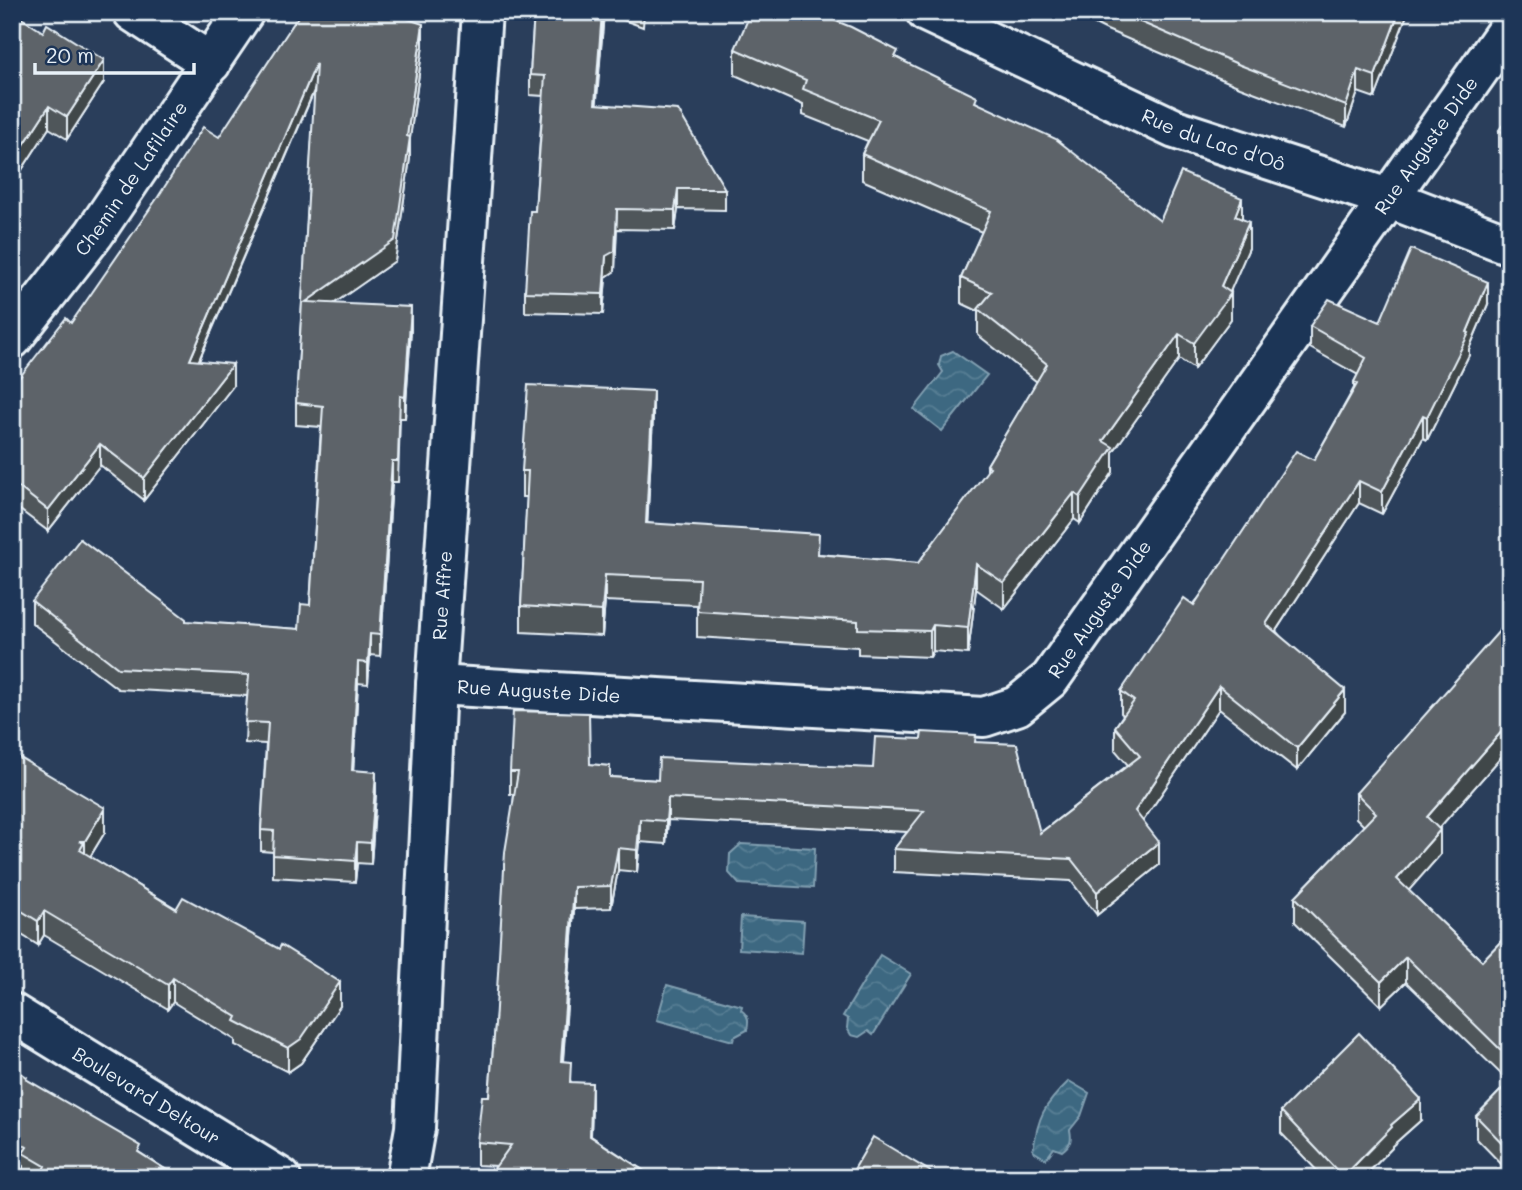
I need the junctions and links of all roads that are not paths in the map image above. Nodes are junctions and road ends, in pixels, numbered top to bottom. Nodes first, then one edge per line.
1 (133, 12) edge
2 (244, 12) edge
3 (482, 12) edge
4 (926, 12) edge
5 (1510, 26) edge
6 (211, 63) junction
7 (1388, 198) junction
8 (1510, 245) edge
9 (12, 340) edge
10 (436, 685) junction
11 (12, 1013) edge
12 (281, 1178) edge
13 (406, 1178) edge

1 - 6 street
2 - 6 street, Chemin de Lafilaire
3 - 10 street, Rue Affre
4 - 7 street, Rue du Lac d'Oô
5 - 7 street, Rue Auguste Dide
6 - 9 street, Chemin de Lafilaire
7 - 8 street, Rue du Lac d'Oô
7 - 10 street, Rue Auguste Dide
10 - 13 street, Rue Affre
11 - 12 street, Boulevard Deltour

